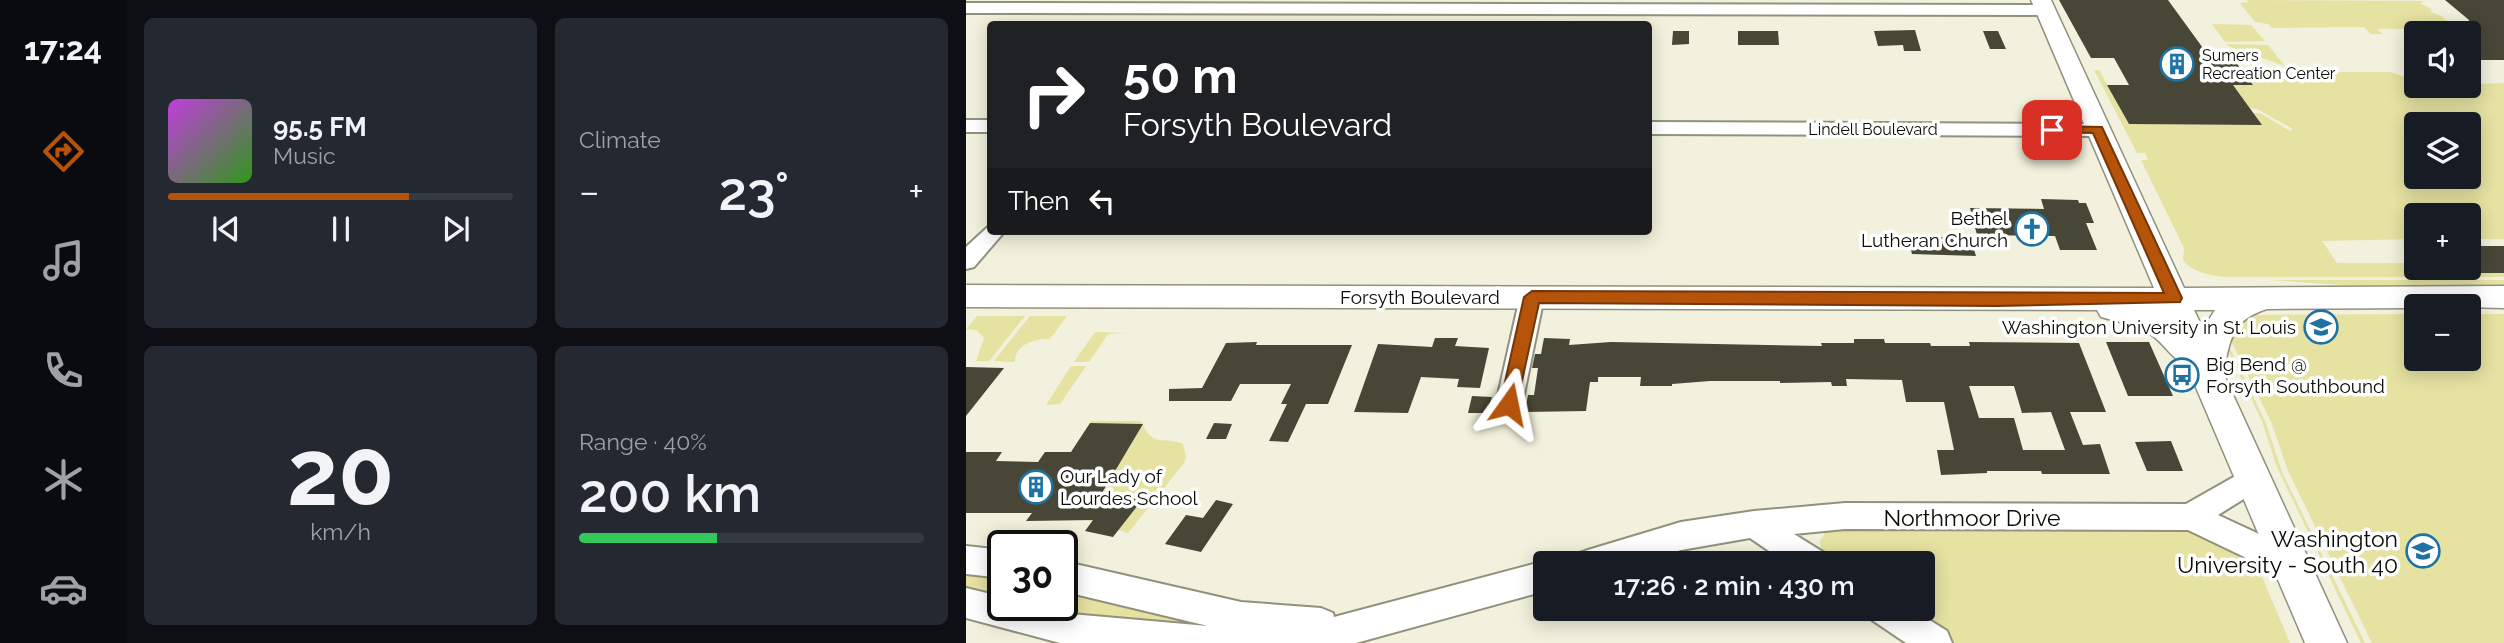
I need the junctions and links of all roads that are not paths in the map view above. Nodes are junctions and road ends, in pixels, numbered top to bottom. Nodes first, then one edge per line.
1 (1568, 5) edge
2 (2043, 5) edge
3 (966, 8) edge
4 (1162, 8) junction
5 (1149, 21) edge
6 (966, 126) edge
7 (987, 126) edge
8 (1652, 128) edge
9 (2098, 130) junction
10 (990, 235) edge
11 (2153, 251) junction
12 (966, 261) edge
13 (966, 296) edge
14 (1532, 297) junction
15 (2504, 297) edge
16 (2174, 298) junction
17 (2269, 298) junction
18 (2017, 300) junction
19 (2207, 372) junction
20 (1509, 404) dead end
21 (2253, 478) junction
22 (2190, 517) junction
23 (1754, 524) junction
24 (1631, 551) edge
25 (1795, 551) edge
26 (966, 560) edge
27 (987, 562) edge
28 (2291, 565) junction
29 (1078, 580) edge
30 (1533, 580) edge
31 (966, 603) edge
32 (1901, 621) edge
33 (1353, 627) junction
34 (1934, 643) edge
35 (2326, 643) edge

1 - 2 street
1 - 4 street
2 - 9 main road
3 - 4 street
4 - 5 street
6 - 7 street
8 - 9 street, Lindell Boulevard
9 - 11 main road
10 - 12 street
11 - 16 main road
11 - 17 main road
13 - 14 main road, Forsyth Boulevard
14 - 18 main road, Forsyth Boulevard
14 - 20 street
15 - 17 main road, Forsyth Boulevard
16 - 17 main road, Forsyth Boulevard
16 - 18 main road, Forsyth Boulevard
16 - 19 main road
17 - 19 main road
18 - 19 main road
19 - 21 main road
21 - 22 street
21 - 28 main road
22 - 23 street, Northmoor Drive
22 - 28 street, Northmoor Drive
23 - 24 street, Northmoor Drive
23 - 25 street
26 - 27 street
28 - 35 main road
29 - 33 street
30 - 33 street
31 - 33 street
32 - 34 street

